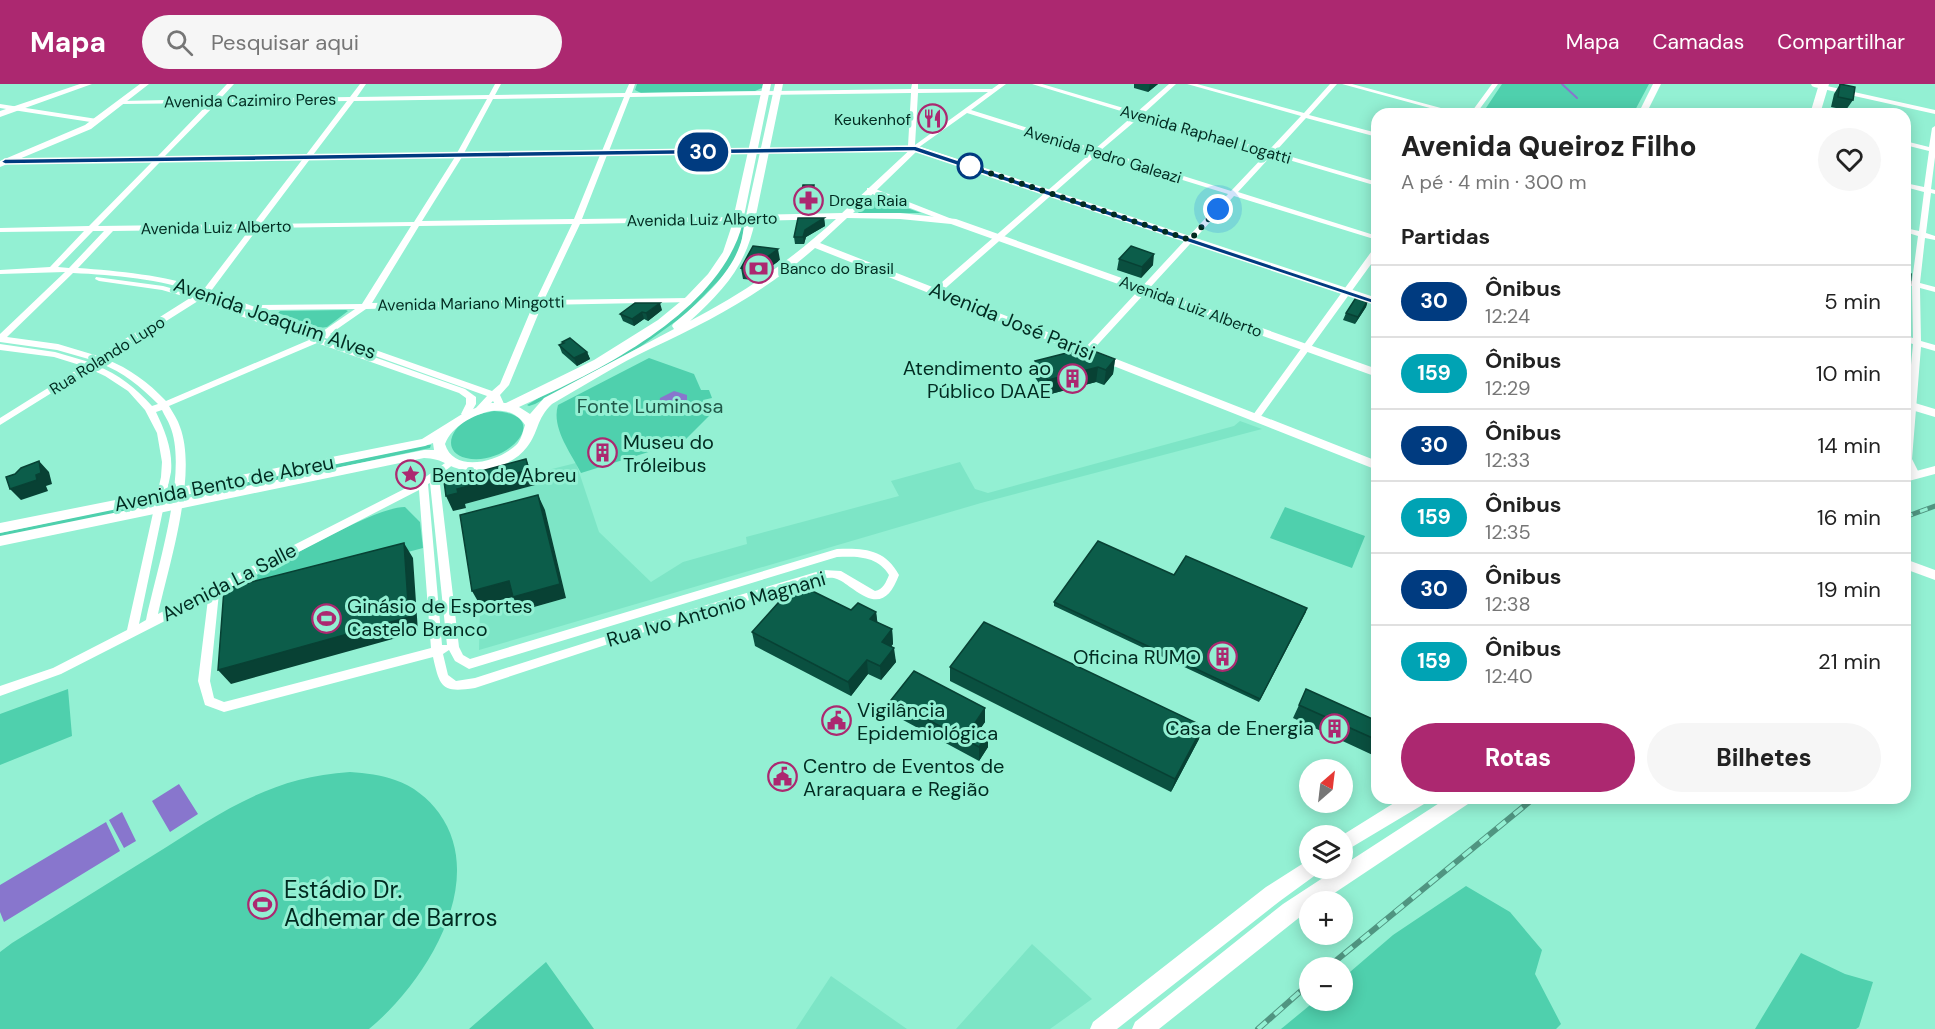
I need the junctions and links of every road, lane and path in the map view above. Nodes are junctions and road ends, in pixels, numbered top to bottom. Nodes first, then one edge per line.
1 (88, 84) edge
2 (145, 84) edge
3 (231, 84) edge
4 (363, 84) edge
5 (498, 84) edge
6 (632, 84) edge
7 (1003, 84) edge
8 (1035, 84) edge
9 (1173, 84) edge
10 (1190, 84) edge
11 (1334, 84) edge
12 (1345, 84) edge
13 (1495, 84) edge
14 (1657, 84) edge
15 (1819, 85) edge
16 (766, 88) edge
17 (778, 88) edge
18 (915, 88) edge
19 (990, 88) edge
20 (628, 95) junction
21 (491, 97) junction
22 (352, 99) junction
23 (217, 100) junction
24 (123, 102) junction
25 (0, 106) edge
26 (1437, 108) edge
27 (1477, 108) edge
28 (1645, 108) edge
29 (1809, 108) edge
30 (1816, 108) edge
31 (16, 109) junction
32 (967, 111) junction
33 (1935, 112) edge
34 (0, 114) edge
35 (1139, 114) junction
36 (1305, 115) junction
37 (97, 121) junction
38 (1935, 128) edge
39 (1371, 133) edge
40 (1911, 144) edge
41 (913, 145) junction
42 (1934, 150) edge
43 (765, 151) junction
44 (753, 152) junction
45 (1096, 152) junction
46 (605, 153) junction
47 (1270, 153) junction
48 (460, 154) junction
49 (307, 158) junction
50 (159, 160) junction
51 (2, 163) edge
52 (1371, 182) edge
53 (1911, 186) edge
54 (870, 190) junction
55 (1932, 191) edge
56 (1048, 192) junction
57 (1232, 194) junction
58 (841, 217) junction
59 (752, 218) junction
60 (738, 219) junction
61 (577, 221) junction
62 (953, 221) junction
63 (416, 224) junction
64 (254, 227) junction
65 (93, 228) junction
66 (110, 229) junction
67 (0, 230) edge
68 (1911, 232) edge
69 (1922, 235) junction
70 (1371, 236) edge
71 (1935, 238) edge
72 (995, 239) junction
73 (1190, 240) junction
74 (816, 242) junction
75 (1371, 258) edge
76 (52, 269) junction
77 (0, 272) edge
78 (69, 273) junction
79 (0, 277) edge
80 (1911, 283) edge
81 (1916, 284) junction
82 (1935, 290) edge
83 (937, 291) junction
84 (1142, 291) junction
85 (1347, 292) junction
86 (202, 295) junction
87 (689, 300) junction
88 (1371, 300) edge
89 (539, 302) junction
90 (367, 304) junction
91 (253, 308) junction
92 (325, 334) junction
93 (0, 339) edge
94 (316, 340) junction
95 (1911, 341) edge
96 (1917, 343) junction
97 (650, 345) junction
98 (0, 347) edge
99 (1935, 348) edge
100 (1087, 351) junction
101 (1305, 351) junction
102 (102, 359) junction
103 (93, 365) junction
104 (1371, 371) edge
105 (1371, 378) edge
106 (1911, 384) edge
107 (501, 403) junction
108 (164, 406) junction
109 (1911, 406) edge
110 (150, 411) junction
111 (1935, 413) edge
112 (465, 414) junction
113 (1256, 417) junction
114 (0, 422) edge
115 (531, 425) junction
116 (445, 430) junction
117 (448, 458) junction
118 (1371, 464) edge
119 (1935, 470) edge
120 (434, 476) junction
121 (1911, 477) edge
122 (423, 483) junction
123 (176, 499) junction
124 (159, 503) junction
125 (0, 528) edge
126 (0, 541) edge
127 (1911, 561) edge
128 (1911, 562) edge
129 (1935, 565) edge
130 (1935, 575) edge
131 (214, 591) junction
132 (151, 621) junction
133 (132, 632) junction
134 (453, 647) junction
135 (437, 651) junction
136 (0, 691) edge
137 (1408, 804) edge
138 (1453, 804) edge
139 (1353, 838) edge
140 (1299, 876) edge
141 (1100, 1029) edge
142 (1142, 1029) edge

1 - 31 main road
2 - 24 main road
3 - 23 street
4 - 22 street, Rua Rolando Lupo
5 - 21 street
6 - 20 street
7 - 19 street
8 - 35 street, Avenida Raphael Logatti
9 - 35 street
10 - 36 street
11 - 36 street
12 - 26 street
13 - 27 street
14 - 28 main road
15 - 29 main road
15 - 30 main road
15 - 33 street
16 - 17 street, Avenida Cazimiro Peres
16 - 20 street, Avenida Cazimiro Peres
16 - 44 main road
17 - 18 street, Avenida Cazimiro Peres
17 - 43 main road
18 - 19 street, Avenida Cazimiro Peres
18 - 41 street
19 - 32 street
20 - 21 street, Avenida Cazimiro Peres
20 - 46 street
21 - 22 street, Avenida Cazimiro Peres
21 - 48 street
22 - 23 street, Avenida Cazimiro Peres
22 - 49 street, Rua Rolando Lupo
23 - 24 street, Avenida Cazimiro Peres
23 - 50 street
24 - 37 main road
25 - 31 street
31 - 34 main road
31 - 37 street
32 - 41 street
32 - 45 street, Avenida Pedro Galeazi
35 - 45 street
35 - 47 street, Avenida Raphael Logatti
36 - 39 street
36 - 47 street
37 - 51 main road
38 - 42 street
40 - 42 street
41 - 43 street
41 - 54 main road
41 - 56 main road
42 - 55 street
43 - 44 street
43 - 59 main road
44 - 46 street
44 - 60 main road
45 - 56 street
45 - 57 street, Avenida Pedro Galeazi
46 - 48 street
46 - 61 street
47 - 52 street, Avenida Raphael Logatti
47 - 57 street
48 - 49 street
48 - 63 street
49 - 50 street
49 - 64 street, Rua Rolando Lupo
50 - 51 street
50 - 65 street
53 - 55 street
54 - 58 main road
54 - 62 street
55 - 69 street
56 - 72 street
56 - 73 main road
57 - 70 street, Avenida Pedro Galeazi
57 - 73 street
58 - 59 main road, Avenida Luiz Alberto
58 - 62 main road, Avenida Luiz Alberto
58 - 74 main road
59 - 60 main road, Avenida Luiz Alberto
59 - 97 main road
60 - 61 street, Avenida Luiz Alberto
60 - 87 main road
61 - 63 street, Avenida Luiz Alberto
61 - 89 street
62 - 72 main road, Avenida Luiz Alberto
63 - 64 street, Avenida Luiz Alberto
63 - 90 street
64 - 66 street, Avenida Luiz Alberto
64 - 86 street, Rua Rolando Lupo
65 - 66 street, Avenida Luiz Alberto
65 - 67 street, Avenida Luiz Alberto
65 - 76 street
66 - 78 street
68 - 69 street
69 - 71 street
69 - 81 street
72 - 74 main road, Avenida Luiz Alberto
72 - 83 street
72 - 84 main road, Avenida Luiz Alberto
73 - 84 street
73 - 85 main road
74 - 83 main road, Avenida José Parisi
74 - 97 main road
75 - 85 street
76 - 77 street, Avenida Joaquim Alves
76 - 78 street, Avenida Joaquim Alves
78 - 79 street, Avenida Joaquim Alves
78 - 86 street, Avenida Joaquim Alves
78 - 93 street
80 - 81 street
81 - 82 street
81 - 96 street
83 - 100 main road, Avenida José Parisi
84 - 100 street
84 - 101 main road, Avenida Luiz Alberto
85 - 88 main road
85 - 101 street
86 - 91 street, Avenida Joaquim Alves
86 - 94 street, Avenida Joaquim Alves
86 - 102 street, Rua Rolando Lupo
87 - 89 street, Avenida Mariano Mingotti
87 - 107 main road
89 - 90 street, Avenida Mariano Mingotti
89 - 107 street
90 - 91 street, Avenida Mariano Mingotti
90 - 92 street
91 - 92 street, Avenida Joaquim Alves
92 - 94 street
92 - 107 street, Avenida Joaquim Alves
93 - 102 street
94 - 108 street
94 - 112 street, Avenida Joaquim Alves
95 - 96 street
96 - 99 street
96 - 106 street
97 - 115 main road
98 - 103 street
100 - 113 main road, Avenida José Parisi
101 - 104 main road, Avenida Luiz Alberto
101 - 105 main road, Avenida Luiz Alberto
101 - 113 street
102 - 103 street, Rua Rolando Lupo
102 - 108 street
103 - 110 street
103 - 114 street, Rua Rolando Lupo
107 - 112 main road
107 - 115 main road
108 - 110 street
108 - 123 street
109 - 111 main road
110 - 124 street
112 - 116 main road
113 - 118 main road, Avenida José Parisi
115 - 117 main road
116 - 117 main road
116 - 123 main road, Avenida Bento de Abreu
117 - 120 street, Avenida La Salle
117 - 123 main road, Avenida Bento de Abreu
119 - 121 main road
120 - 122 street, Avenida La Salle
120 - 134 street
122 - 131 street, Avenida La Salle
122 - 135 street
123 - 124 main road, Avenida Bento de Abreu
123 - 132 street
124 - 125 main road, Avenida Bento de Abreu
124 - 126 main road, Avenida Bento de Abreu
124 - 133 street
127 - 129 main road
128 - 130 main road
131 - 132 street, Avenida La Salle
131 - 135 street
132 - 133 street, Avenida La Salle
133 - 136 street, Avenida La Salle
134 - 135 street
134 - 135 street, Rua Ivo Antonio Magnani
137 - 139 main road
138 - 142 main road
140 - 141 main road

